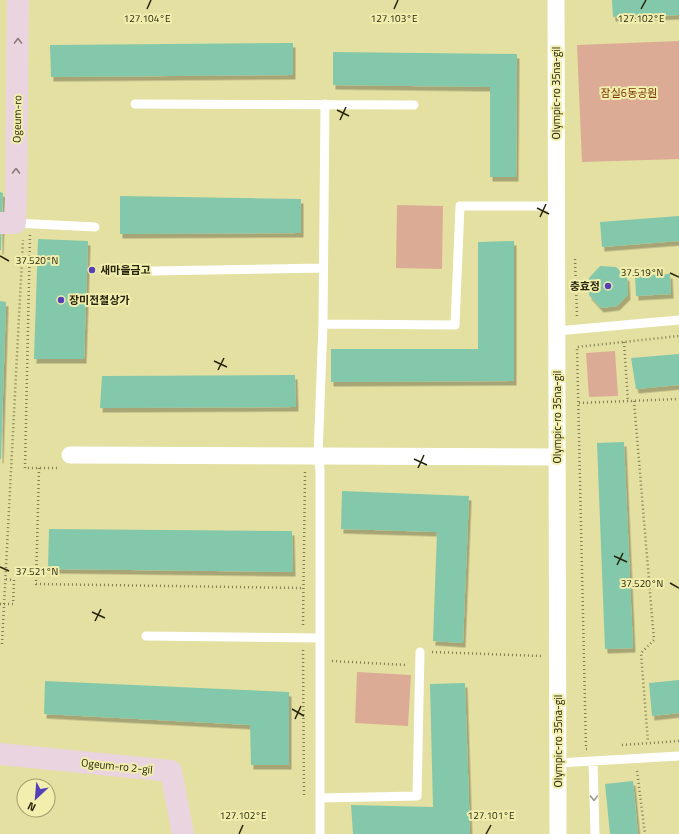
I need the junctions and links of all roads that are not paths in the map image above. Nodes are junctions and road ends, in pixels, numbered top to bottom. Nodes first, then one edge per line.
1 (18, 0) edge
2 (556, 0) edge
3 (18, 74) junction
4 (0, 89) edge
5 (135, 104) dead end
6 (325, 104) junction
7 (414, 105) dead end
8 (8, 198) edge
9 (556, 206) junction
10 (95, 227) dead end
11 (17, 228) edge
12 (323, 268) junction
13 (152, 270) dead end
14 (679, 320) edge
15 (323, 324) junction
16 (557, 330) junction
17 (70, 455) dead end
18 (318, 456) junction
19 (557, 457) junction
20 (146, 636) dead end
21 (320, 638) junction
22 (420, 652) road end
23 (0, 754) edge
24 (679, 756) edge
25 (593, 761) junction
26 (558, 763) junction
27 (320, 798) junction
28 (183, 834) edge
29 (320, 834) edge
30 (558, 834) edge
31 (595, 834) edge

3 -> 1 main road, Ogeum-ro
2 - 9 street, Olympic-ro 35na-gil
3 - 4 main road
8 -> 3 main road, Ogeum-ro
5 - 6 lane
6 - 7 lane
6 - 12 lane
8 - 11 main road, Ogeum-ro
9 - 15 lane
9 - 16 street, Olympic-ro 35na-gil
10 - 11 lane
12 - 13 lane
12 - 15 lane
14 - 16 lane
15 - 18 lane
16 - 19 street, Olympic-ro 35na-gil
17 - 18 street
18 - 19 street
18 - 21 lane
19 - 26 street, Olympic-ro 35na-gil
20 - 21 lane
21 - 27 lane
22 - 27 lane
23 - 28 main road, Ogeum-ro 2-gil
24 - 25 lane
25 - 26 lane
25 -> 31 lane
26 - 30 street, Olympic-ro 35na-gil
27 - 29 lane

